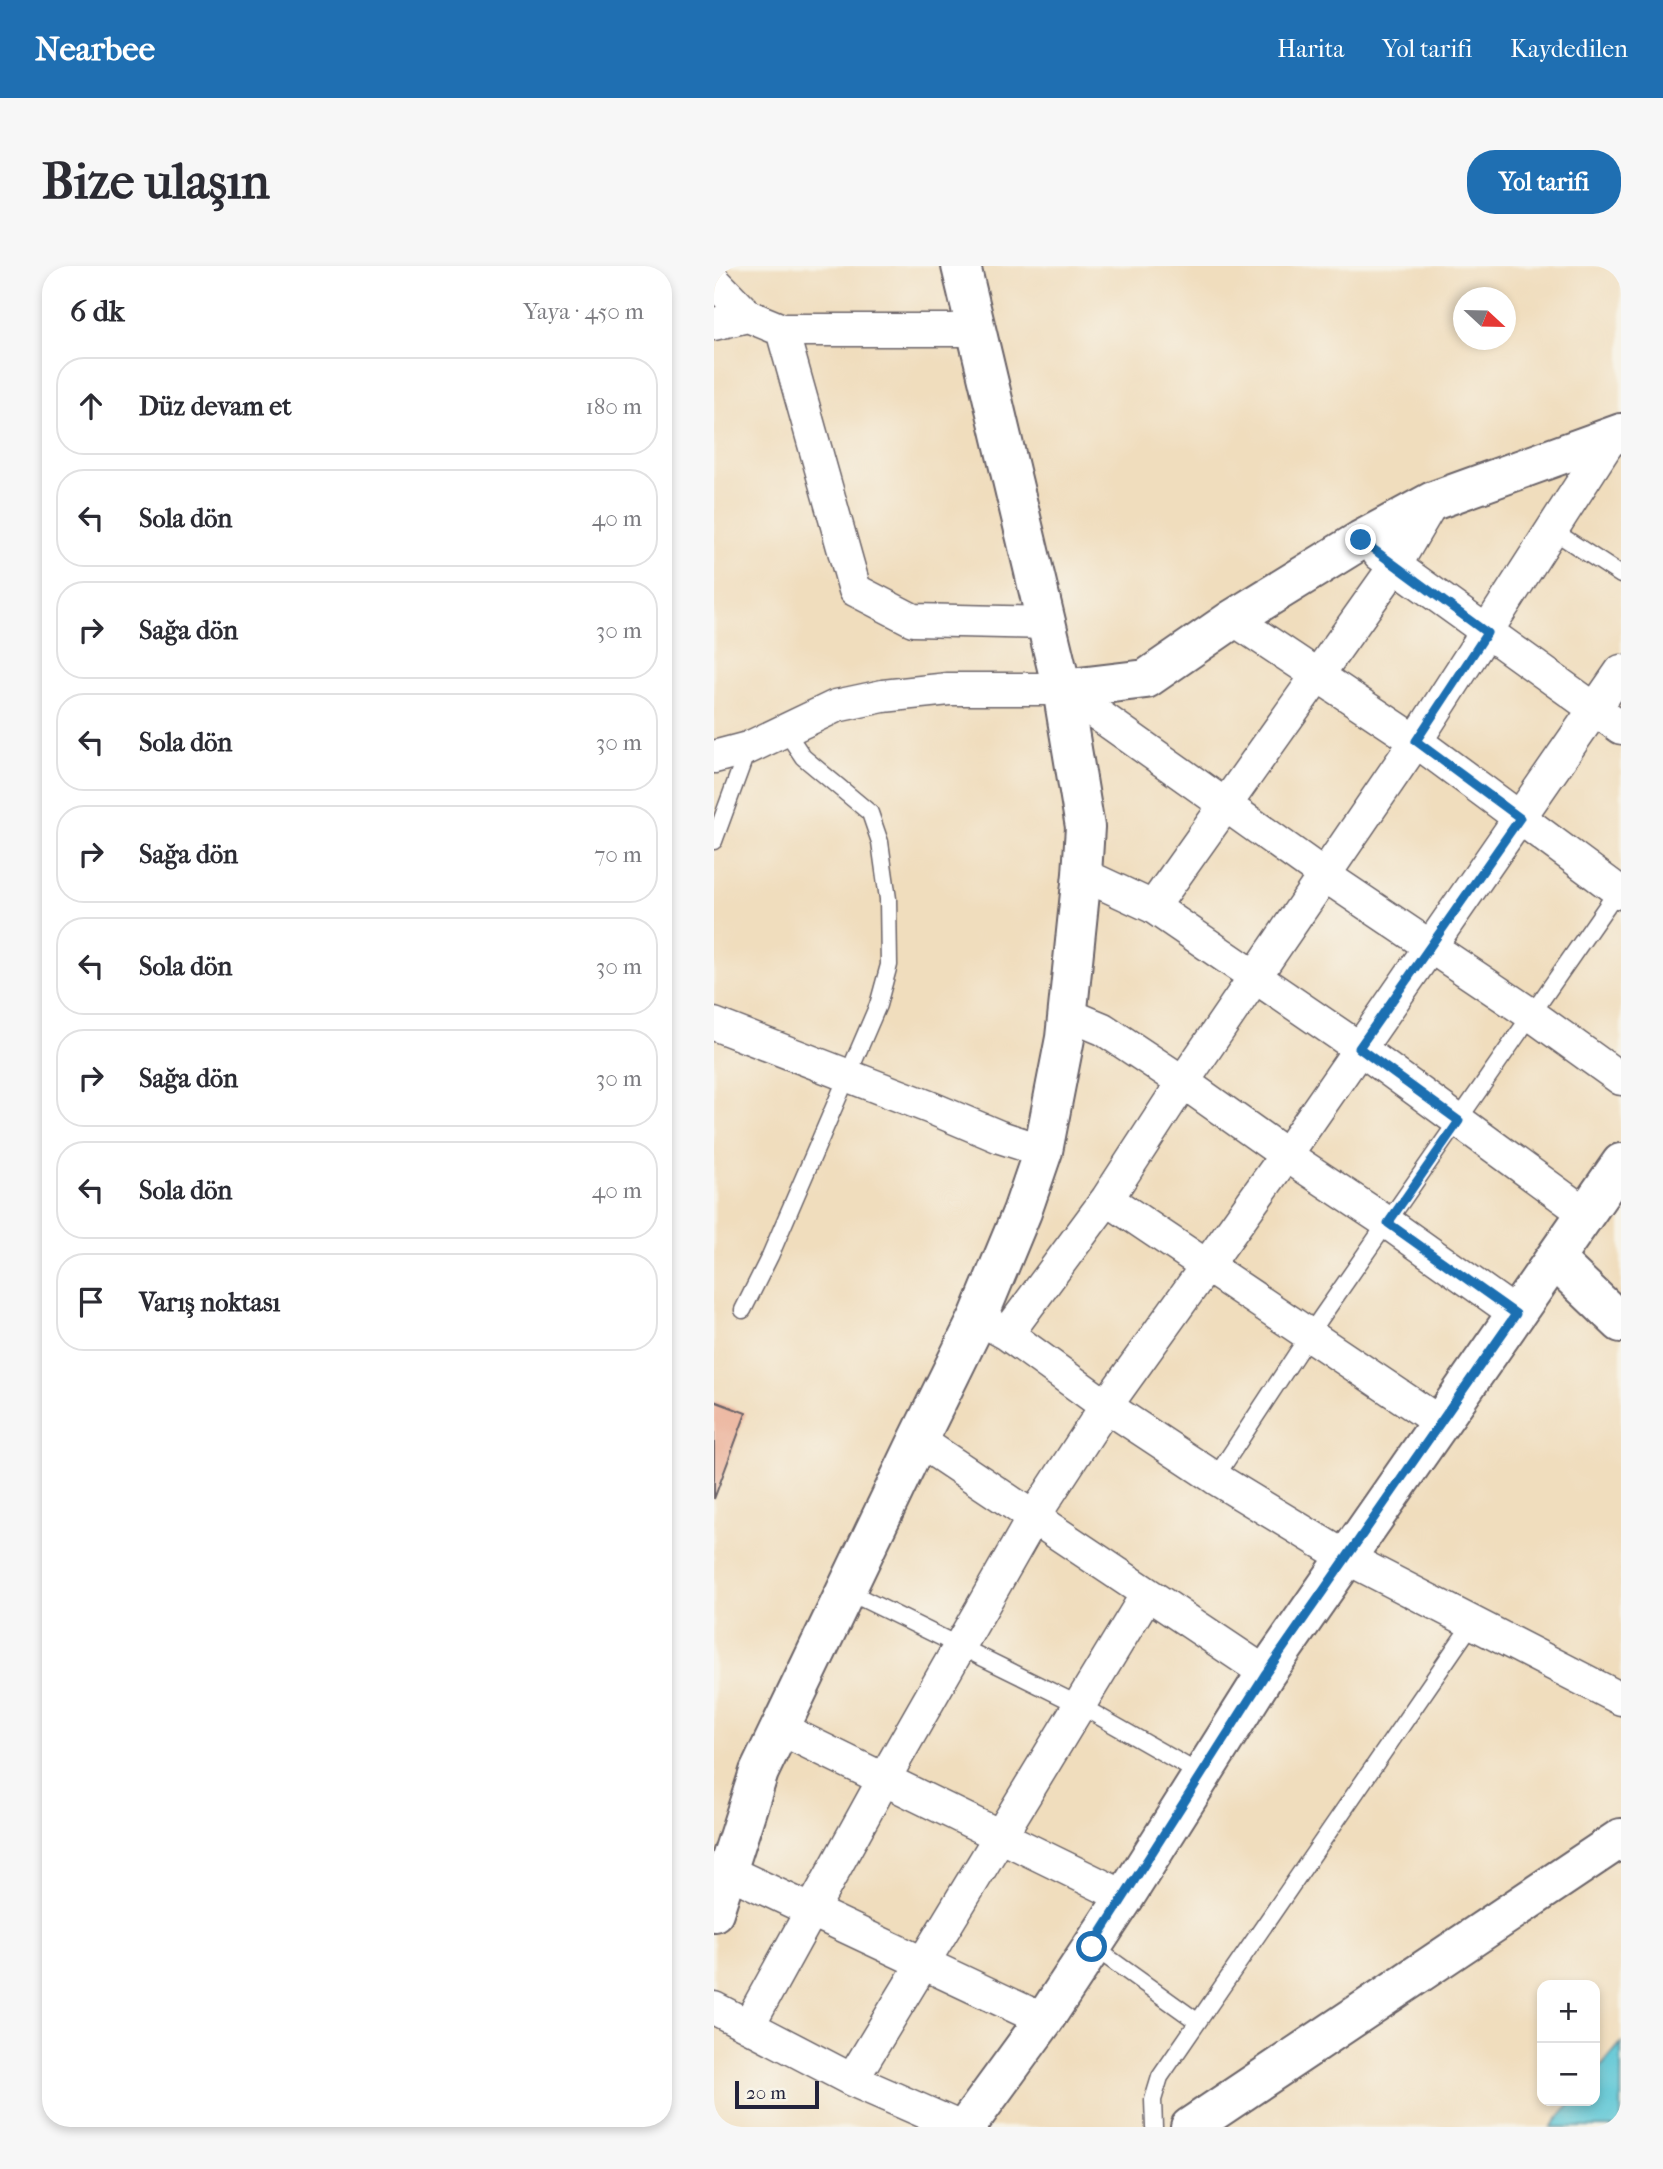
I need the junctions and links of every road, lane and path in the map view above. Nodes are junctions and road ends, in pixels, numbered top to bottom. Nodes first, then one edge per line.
1 (961, 266) edge
2 (714, 281) edge
3 (748, 316) junction
4 (714, 324) edge
5 (782, 330) junction
6 (977, 330) junction
7 (1616, 435) edge
8 (1433, 501) junction
9 (1552, 530) junction
10 (1361, 540) junction
11 (1395, 566) junction
12 (1621, 575) edge
13 (1233, 619) junction
14 (1048, 623) junction
15 (1487, 633) junction
16 (1621, 671) edge
17 (1319, 676) junction
18 (1062, 689) junction
19 (1595, 709) junction
20 (1621, 727) edge
21 (785, 730) junction
22 (1416, 741) junction
23 (748, 748) junction
24 (714, 757) edge
25 (1225, 806) junction
26 (1520, 818) junction
27 (714, 841) edge
28 (1082, 874) junction
29 (1324, 875) junction
30 (1620, 889) edge
31 (1153, 906) junction
32 (1430, 948) junction
33 (1255, 977) junction
34 (1067, 1014) junction
35 (1532, 1015) junction
36 (714, 1024) edge
37 (1359, 1048) junction
38 (847, 1075) junction
39 (1621, 1079) edge
40 (1183, 1082) junction
41 (1459, 1121) junction
42 (1043, 1151) junction
43 (1286, 1155) junction
44 (1621, 1163) edge
45 (1107, 1199) junction
46 (1586, 1214) junction
47 (1388, 1223) junction
48 (1554, 1259) junction
49 (1206, 1266) junction
50 (743, 1310) dead end
51 (1516, 1314) junction
52 (1621, 1323) edge
53 (993, 1326) junction
54 (1309, 1335) junction
55 (1106, 1406) junction
56 (1439, 1422) junction
57 (918, 1440) junction
58 (1215, 1478) junction
59 (1033, 1518) junction
60 (1348, 1558) junction
61 (845, 1590) junction
62 (1147, 1594) junction
63 (1473, 1622) junction
64 (960, 1646) junction
65 (1266, 1673) junction
66 (1621, 1699) edge
67 (1079, 1705) junction
68 (779, 1728) junction
69 (1202, 1775) junction
70 (884, 1779) junction
71 (1000, 1836) junction
72 (1621, 1839) edge
73 (727, 1871) junction
74 (1125, 1897) junction
75 (811, 1911) junction
76 (714, 1912) edge
77 (1092, 1947) junction
78 (922, 1963) junction
79 (714, 2008) edge
80 (1044, 2020) junction
81 (1198, 2022) junction
82 (748, 2026) junction
83 (852, 2080) junction
84 (959, 2127) edge
85 (966, 2127) edge
86 (1154, 2127) edge
87 (1191, 2127) edge

1 - 6 street
2 - 3 street
3 - 4 street
3 - 5 street
5 - 6 street
5 - 14 street
6 - 14 street
7 - 8 street
7 - 9 street
8 - 10 street
8 - 11 street
9 - 12 lane
9 - 15 street
10 - 11 street
10 - 13 street
11 - 15 street
11 - 17 street
13 - 17 street
13 - 18 street
14 - 18 street
15 - 19 street
15 - 22 street
16 - 19 street
17 - 22 street
17 - 25 street
18 - 21 street
18 - 25 street
18 - 28 street
19 - 20 street
19 - 26 street
21 - 23 street
21 - 38 lane
22 - 26 street
22 - 29 street
23 - 24 street
23 - 27 lane
25 - 29 street
25 - 31 street
26 - 30 street
26 - 32 street
28 - 31 street
28 - 34 street
29 - 32 street
29 - 33 street
30 - 35 lane
31 - 33 street
32 - 35 street
32 - 37 street
33 - 37 street
33 - 40 street
34 - 40 street
34 - 42 street
35 - 39 street
35 - 41 lane
36 - 38 street
37 - 41 street
37 - 43 street
38 - 42 street
38 - 50 lane
40 - 43 street
40 - 45 street
41 - 46 street
41 - 47 lane
42 - 53 street
43 - 47 street
43 - 49 street
44 - 46 street
45 - 49 street
45 - 53 street
46 - 48 street
47 - 51 street
47 - 54 lane
48 - 51 street
48 - 52 street
49 - 54 street
49 - 55 street
51 - 56 street
53 - 55 street
53 - 57 street
54 - 56 street
54 - 58 lane
55 - 58 street
55 - 59 street
56 - 60 street
57 - 59 street
57 - 61 street
58 - 60 street
59 - 62 street
59 - 64 street
60 - 63 street
60 - 65 street
61 - 64 lane
61 - 68 street
62 - 65 street
62 - 67 street
63 - 66 street
63 - 81 lane
64 - 67 lane
64 - 70 street
65 - 69 street
67 - 69 lane
67 - 71 street
68 - 70 street
68 - 73 street
69 - 74 street
70 - 71 street
70 - 75 street
71 - 74 street
71 - 78 street
72 - 87 street
73 - 75 street
73 - 76 street
74 - 77 street
75 - 78 street
75 - 82 street
77 - 80 street
77 - 81 lane
78 - 80 street
78 - 83 street
79 - 82 street
80 - 85 street
81 - 86 lane
82 - 83 street
83 - 84 street

